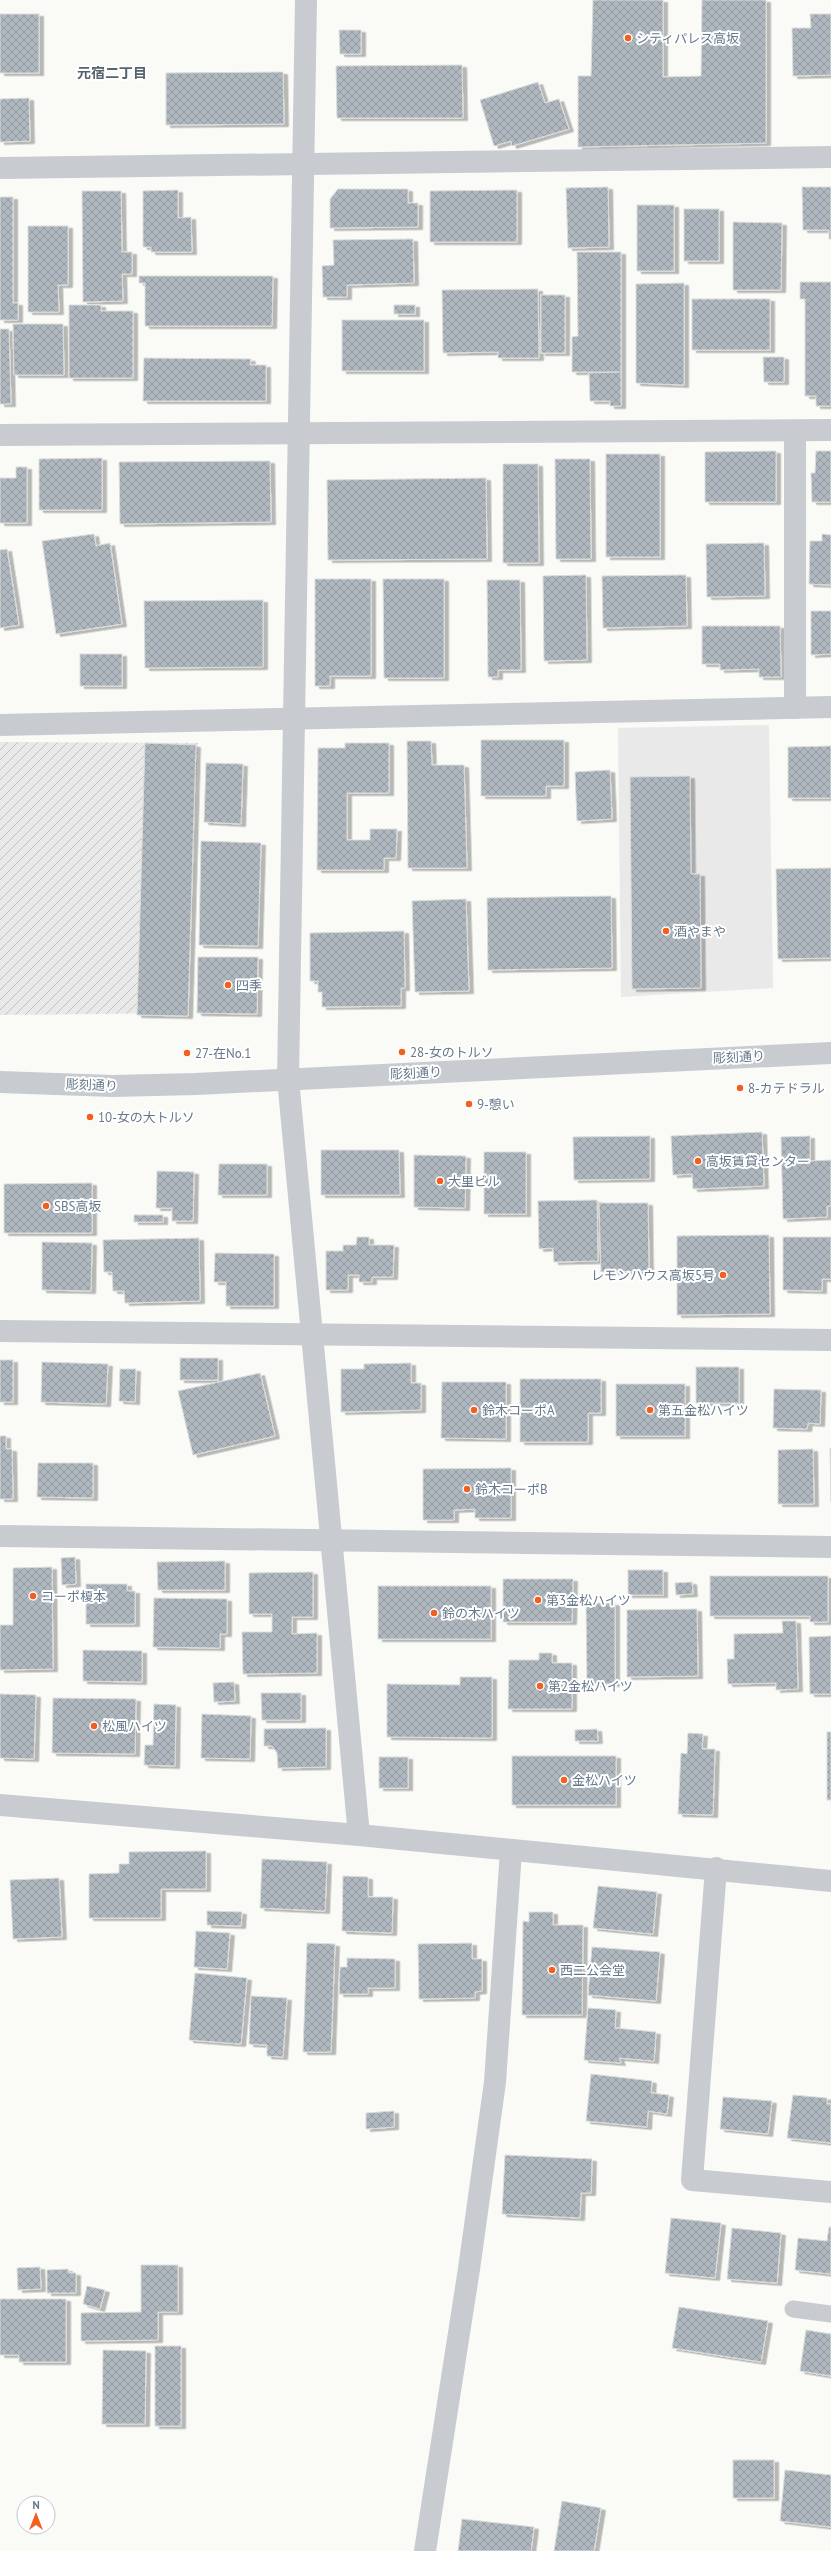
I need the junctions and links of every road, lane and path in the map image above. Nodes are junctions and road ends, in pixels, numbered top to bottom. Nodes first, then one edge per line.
1 (306, 0) edge
2 (831, 158) edge
3 (303, 165) junction
4 (0, 168) edge
5 (831, 430) edge
6 (795, 432) junction
7 (0, 435) edge
8 (298, 435) junction
9 (795, 708) junction
10 (831, 708) edge
11 (293, 718) junction
12 (0, 725) edge
13 (831, 1053) edge
14 (288, 1079) junction
15 (0, 1082) edge
16 (0, 1332) edge
17 (311, 1335) junction
18 (831, 1340) edge
19 (0, 1536) edge
20 (331, 1540) junction
21 (831, 1548) edge
22 (0, 1806) edge
23 (359, 1835) junction
24 (511, 1851) junction
25 (716, 1868) junction
26 (831, 1881) edge
27 (831, 2192) edge
28 (793, 2309) dead end
29 (831, 2314) edge
30 (425, 2551) edge

1 - 3 street
2 - 3 street
3 - 4 street
3 - 8 street
5 - 6 street
6 - 8 street
6 - 9 street
7 - 8 street
8 - 11 street
9 - 10 street
9 - 11 street
11 - 12 street
11 - 14 street
13 - 14 street, 彫刻通り
14 - 15 street, 彫刻通り
14 - 17 street
16 - 17 street
17 - 18 street
17 - 20 street
19 - 20 street
20 - 21 street
20 - 23 street
22 - 23 street
23 - 24 street
24 - 25 street
24 - 30 street
25 - 26 street
25 - 27 street
28 - 29 lane

